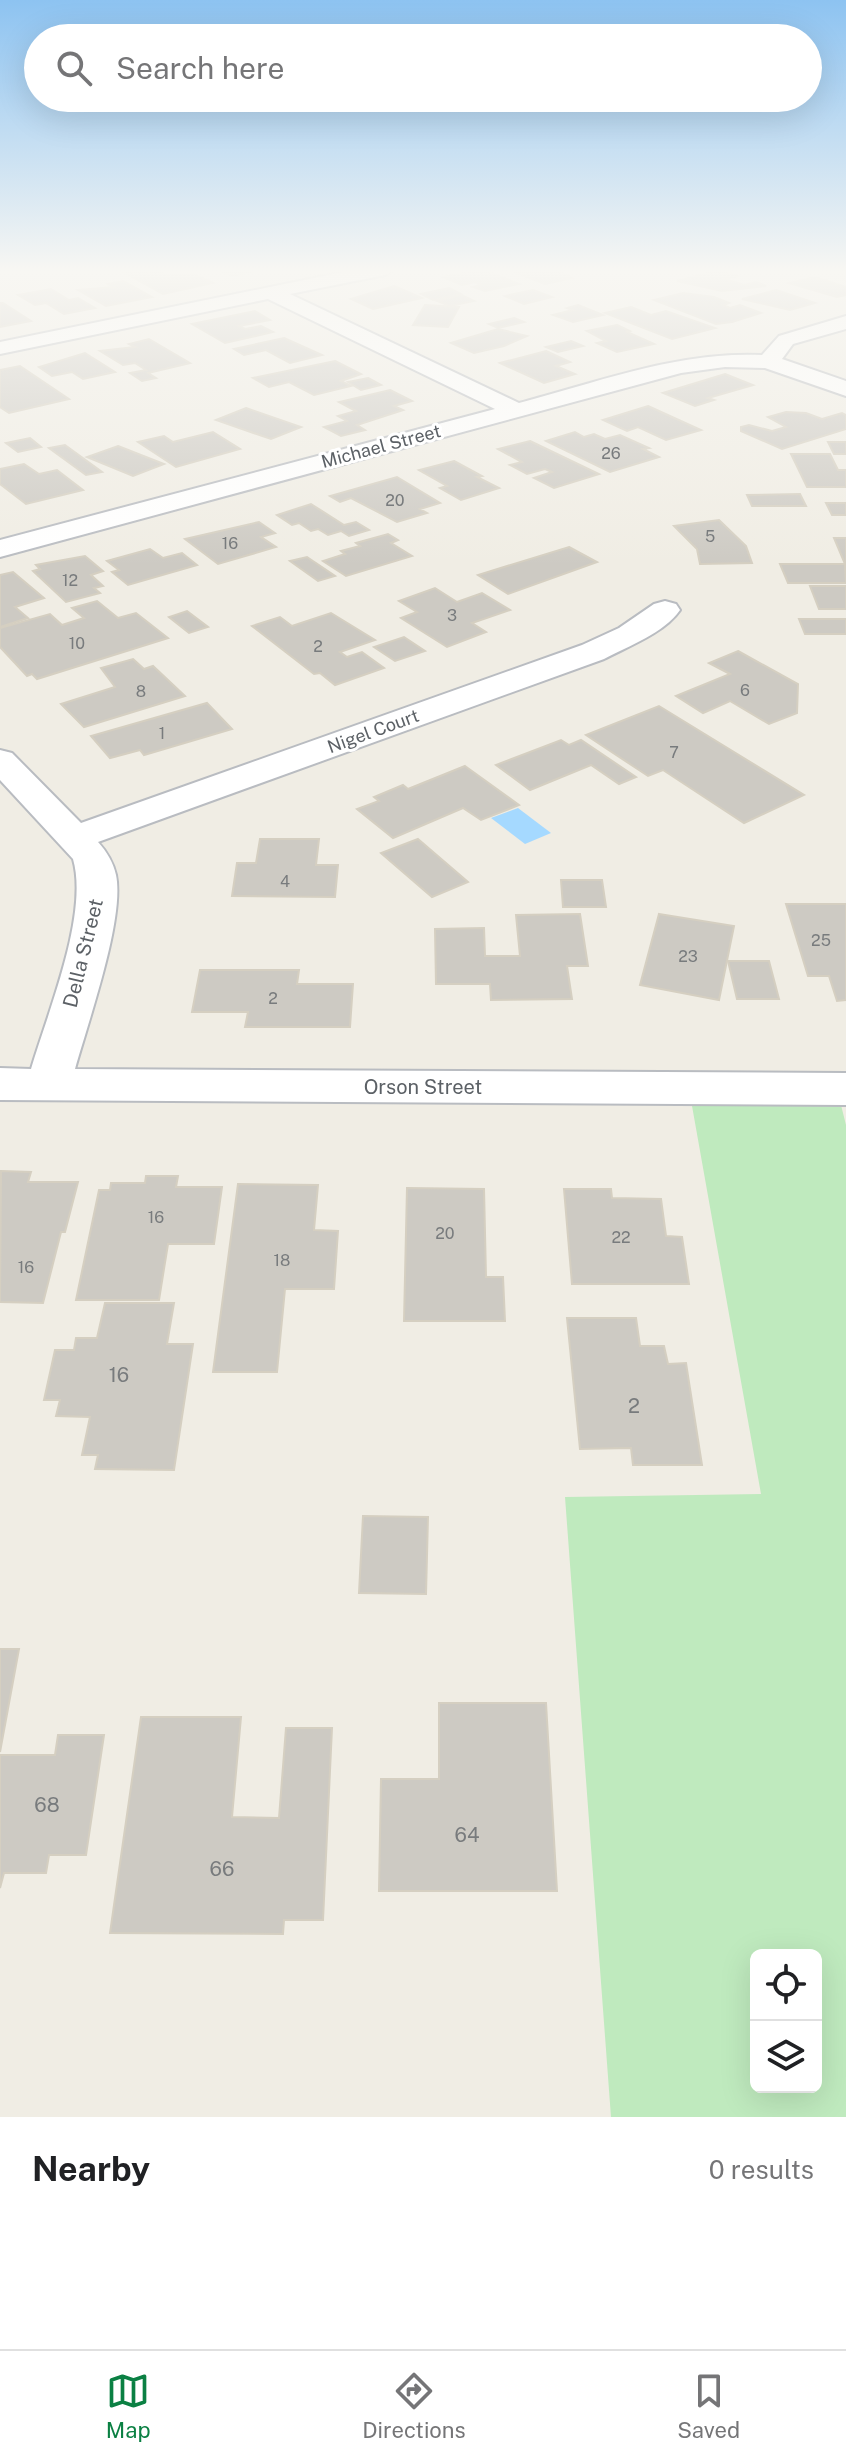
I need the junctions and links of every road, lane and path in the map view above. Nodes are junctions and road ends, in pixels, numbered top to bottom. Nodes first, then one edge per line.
1 (427, 368) edge
2 (675, 368) edge
3 (785, 368) edge
4 (846, 389) edge
5 (515, 410) junction
6 (0, 549) edge
7 (665, 610) dead end
8 (0, 760) edge
9 (75, 838) junction
10 (0, 1084) edge
11 (49, 1084) junction
12 (846, 1089) edge

1 - 5 street
2 - 5 street, Michael Street
3 - 4 street, Michael Street
5 - 6 street, Michael Street
7 - 9 street, Nigel Court
8 - 9 street, Della Street
9 - 11 street, Della Street
10 - 11 street, Orson Street
11 - 12 street, Orson Street

